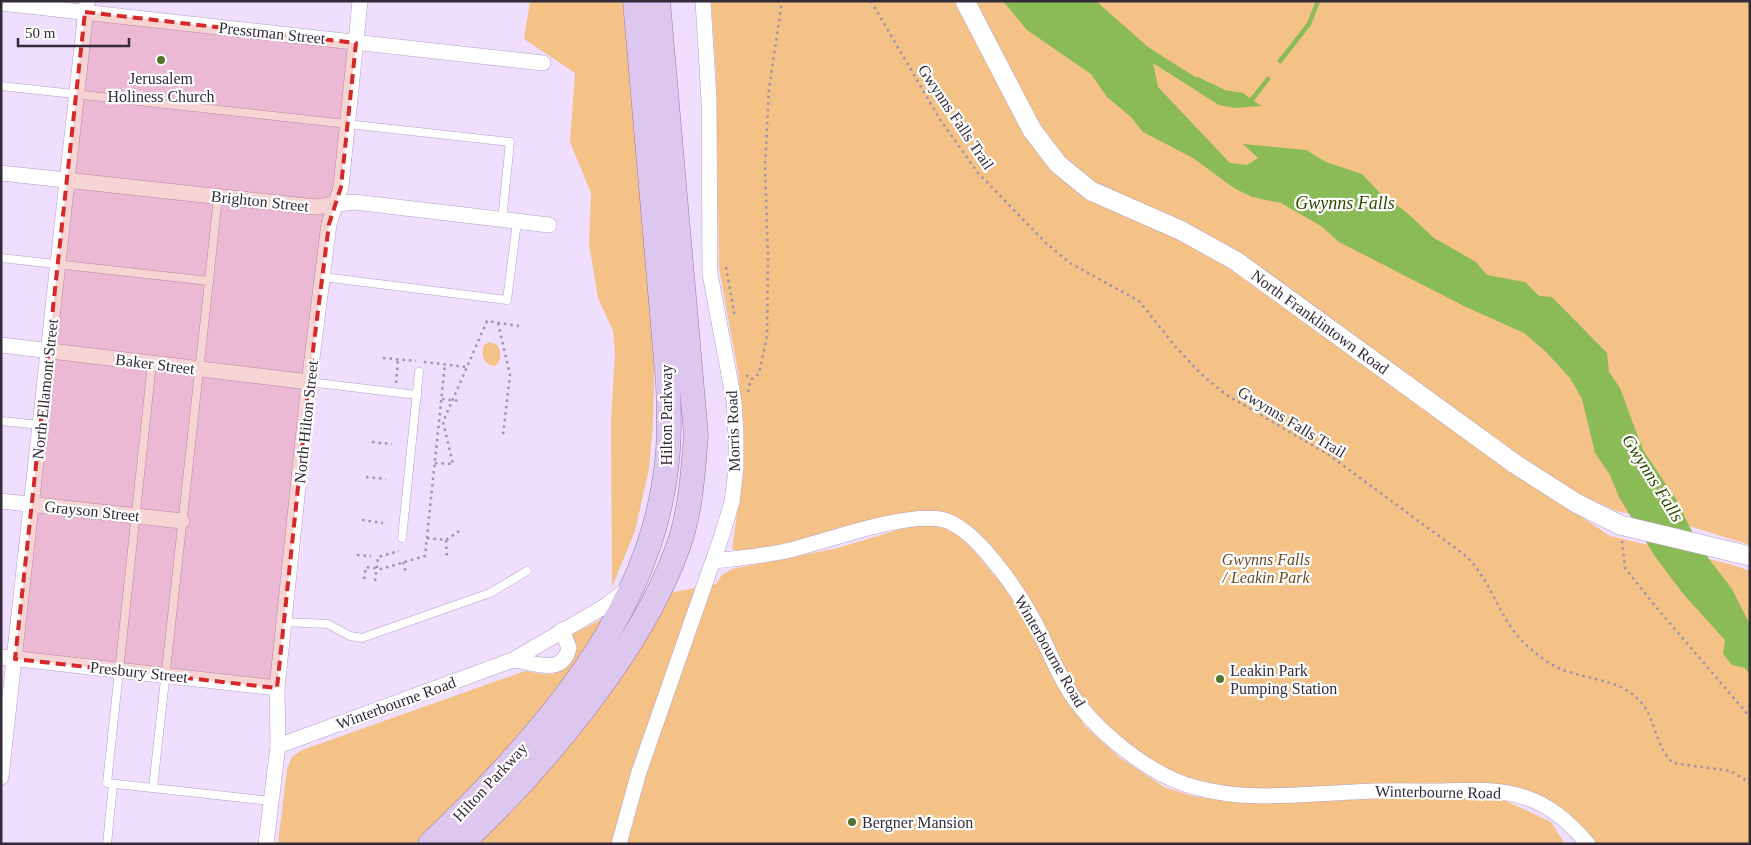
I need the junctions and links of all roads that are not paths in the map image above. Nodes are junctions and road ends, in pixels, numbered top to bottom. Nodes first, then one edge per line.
1 (360, 1) edge
2 (635, 1) edge
3 (658, 1) edge
4 (703, 1) edge
5 (965, 1) edge
6 (1, 3) edge
7 (86, 7) edge
8 (356, 43) junction
9 (543, 64) dead end
10 (1, 86) edge
11 (77, 95) junction
12 (347, 124) junction
13 (1, 173) edge
14 (68, 180) junction
15 (218, 197) junction
16 (335, 204) junction
17 (502, 220) junction
18 (517, 222) junction
19 (549, 225) dead end
20 (1, 258) edge
21 (59, 265) junction
22 (323, 277) junction
23 (208, 281) junction
24 (1, 346) edge
25 (48, 351) junction
26 (152, 363) junction
27 (198, 369) junction
28 (419, 372) dead end
29 (310, 382) junction
30 (417, 395) junction
31 (1, 421) edge
32 (41, 425) junction
33 (1, 501) edge
34 (32, 504) junction
35 (134, 516) junction
36 (182, 521) junction
37 (402, 538) dead end
38 (1743, 554) edge
39 (714, 562) junction
40 (527, 571) dead end
41 (633, 584) junction
42 (284, 622) junction
43 (562, 630) junction
44 (8, 658) edge
45 (513, 660) junction
46 (119, 670) junction
47 (165, 675) junction
48 (277, 688) junction
49 (278, 746) junction
50 (1, 777) edge
51 (114, 784) junction
52 (153, 788) junction
53 (271, 801) junction
54 (107, 844) edge
55 (266, 844) edge
56 (430, 844) edge
57 (461, 844) edge
58 (619, 844) edge
59 (1588, 844) edge

1 - 8 street, North Hilton Street
2 - 41 main road, Hilton Parkway
3 - 57 main road, Hilton Parkway
4 - 39 street, Morris Road
5 - 38 street, North Franklintown Road
6 - 7 street, Presstman Street
7 - 8 street, Presstman Street
7 - 11 street, North Ellamont Street
8 - 9 street, Presstman Street
8 - 12 street, North Hilton Street
10 - 11 lane
11 - 12 lane
11 - 14 street, North Ellamont Street
12 - 16 street, North Hilton Street
12 - 17 lane
13 - 14 street, Brighton Street
14 - 15 street, Brighton Street
14 - 21 street, North Ellamont Street
15 - 16 street, Brighton Street
15 - 23 lane
16 - 17 street, Brighton Street
16 - 22 street, North Hilton Street
17 - 18 street, Brighton Street
18 - 19 street, Brighton Street
18 - 22 lane
20 - 21 lane
21 - 23 lane
21 - 25 street, North Ellamont Street
22 - 29 street, North Hilton Street
23 - 27 lane
24 - 25 street, Baker Street
25 - 26 street, Baker Street
25 - 32 street, North Ellamont Street
26 - 27 street, Baker Street
26 - 35 lane
27 - 29 street, Baker Street
27 - 36 lane
28 - 30 lane
29 - 30 lane
29 - 42 street, North Hilton Street
30 - 37 lane
31 - 32 lane
32 - 34 street, North Ellamont Street
33 - 34 street, Grayson Street
34 - 35 street, Grayson Street
34 - 44 street, North Ellamont Street
35 - 36 street, Grayson Street
35 - 46 lane
36 - 47 lane
39 - 58 street, Morris Road
39 - 59 street, Winterbourne Road
40 - 42 lane
41 - 43 street, Winterbourne Road
41 - 56 main road, Hilton Parkway
42 - 48 street, North Hilton Street
43 - 45 street, Winterbourne Road
43 - 45 street
44 - 46 street, Presbury Street
44 - 50 street, North Ellamont Street
45 - 49 street, Winterbourne Road
46 - 47 street, Presbury Street
46 - 51 lane
47 - 48 street, Presbury Street
47 - 52 lane
48 - 49 street, North Hilton Street
49 - 53 street, North Hilton Street
51 - 52 lane
51 - 54 lane
52 - 53 lane
53 - 55 street, North Hilton Street

